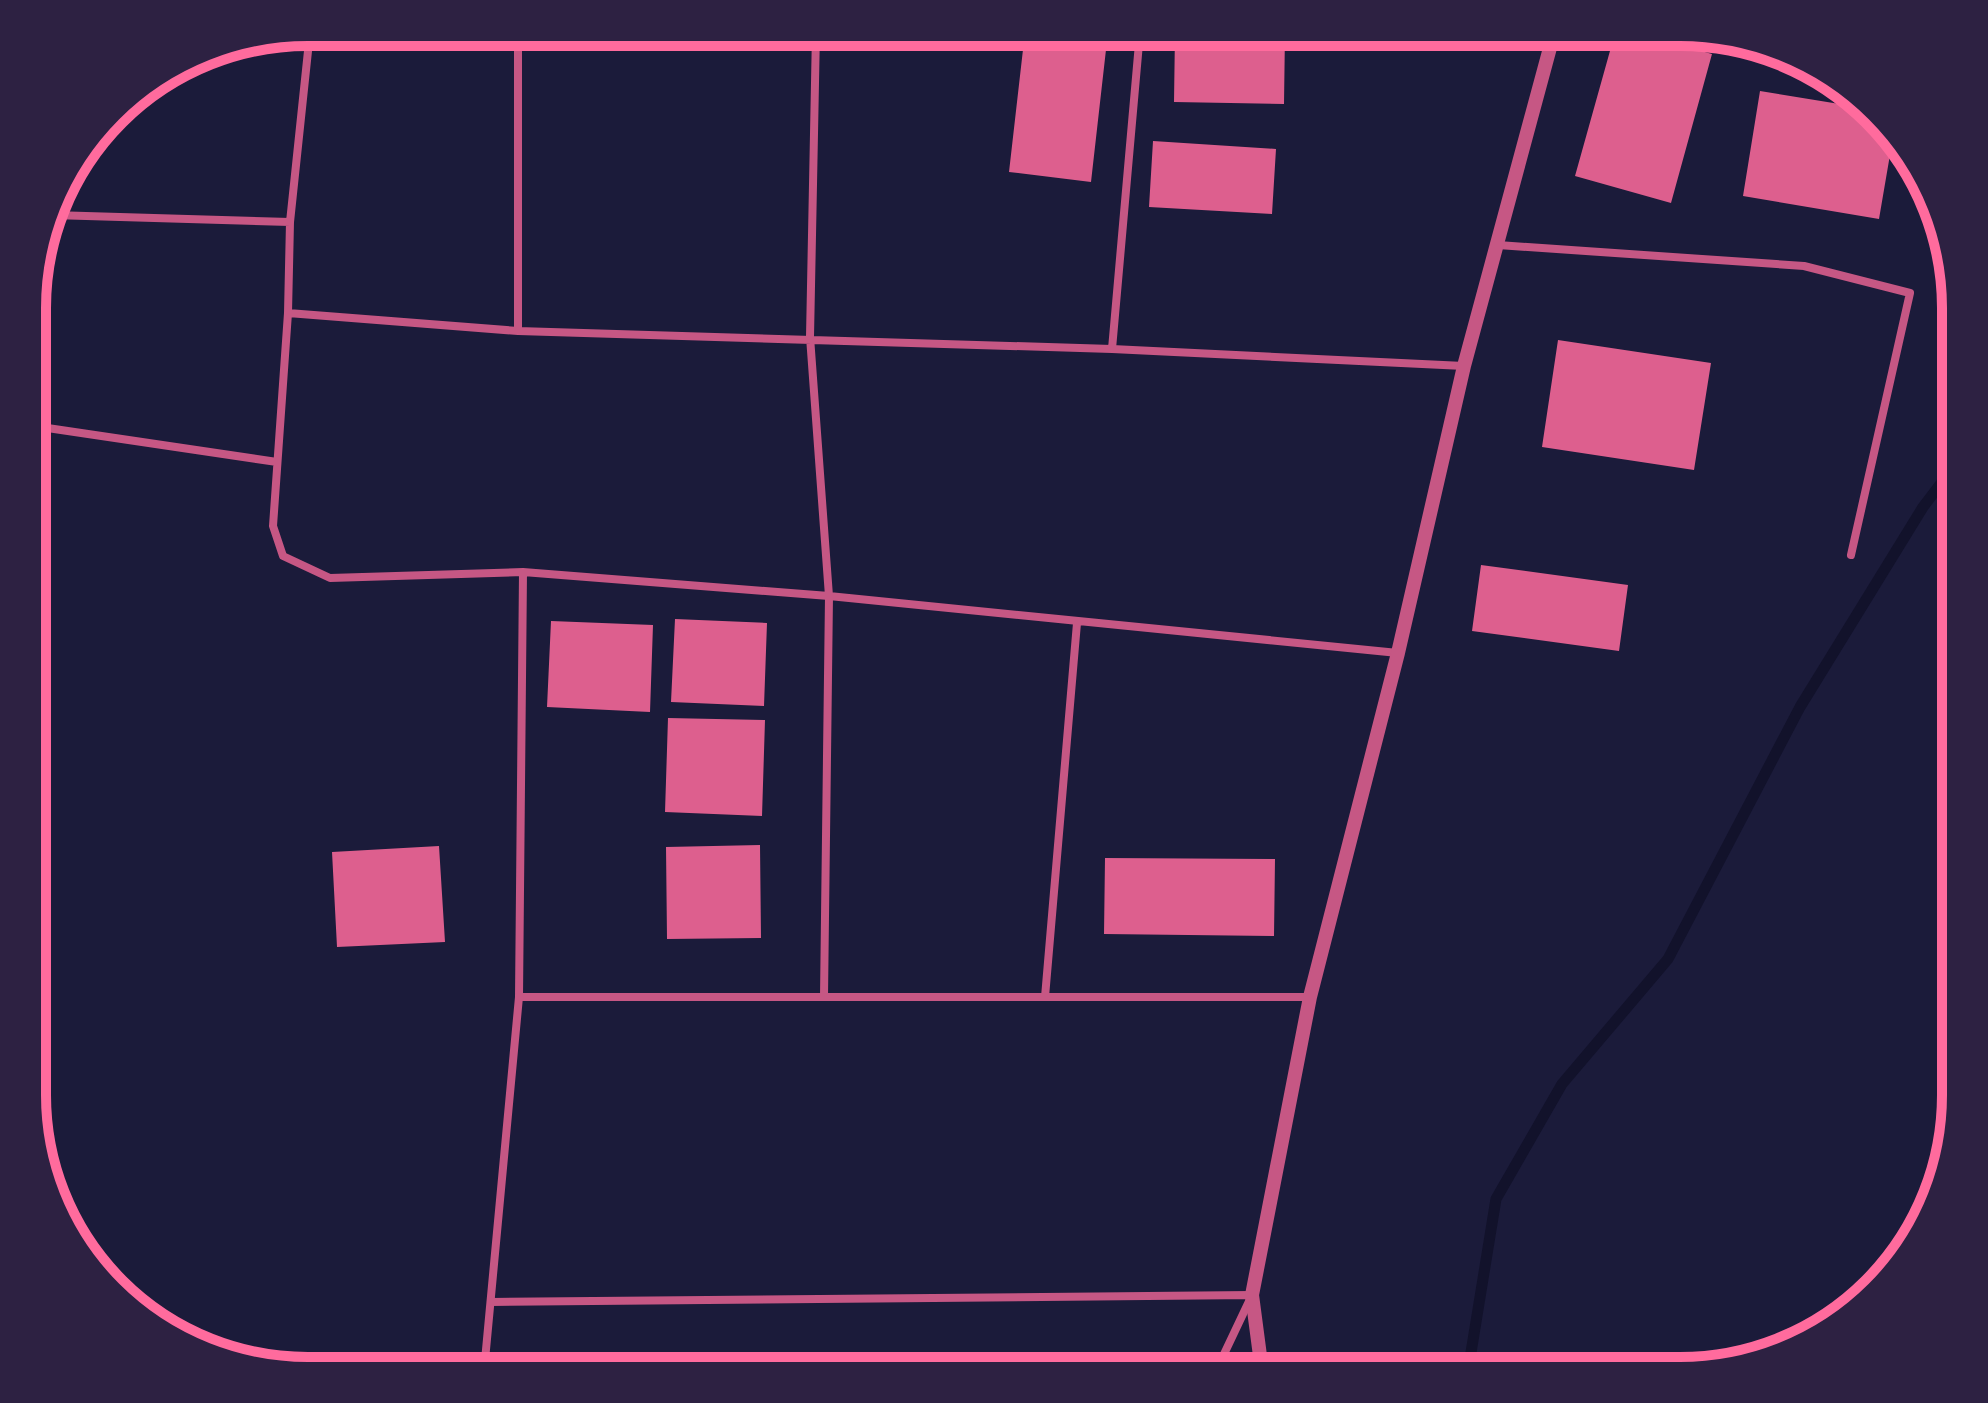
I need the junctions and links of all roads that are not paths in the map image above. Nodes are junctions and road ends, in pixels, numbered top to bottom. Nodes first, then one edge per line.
1 (309, 46) edge
2 (518, 46) edge
3 (816, 46) edge
4 (1139, 47) edge
5 (1550, 47) edge
6 (63, 215) edge
7 (290, 222) junction
8 (1498, 245) junction
9 (288, 313) junction
10 (518, 331) junction
11 (810, 337) junction
12 (1112, 349) junction
13 (1464, 366) junction
14 (46, 428) edge
15 (277, 462) junction
16 (1851, 555) dead end
17 (523, 572) junction
18 (829, 596) junction
19 (1077, 623) junction
20 (1398, 653) junction
21 (519, 997) junction
22 (824, 997) junction
23 (1045, 997) junction
24 (1310, 997) junction
25 (1252, 1295) junction
26 (491, 1302) junction
27 (486, 1356) edge
28 (1223, 1357) edge
29 (1260, 1357) edge

1 - 7 street
2 - 10 street
3 - 11 street
4 - 12 street
5 - 8 street
6 - 7 street
7 - 9 street
8 - 13 street
8 - 16 street
9 - 10 street
9 - 15 street
10 - 11 street
11 - 12 street
11 - 18 street
12 - 13 street
13 - 20 street
14 - 15 street
15 - 17 street
17 - 18 street
17 - 21 street
18 - 19 street
18 - 22 street
19 - 20 street
19 - 23 street
20 - 24 street
21 - 22 street
21 - 26 street
22 - 23 street
23 - 24 street
24 - 25 street
25 - 26 street
25 - 28 street
25 - 29 street
26 - 27 street

